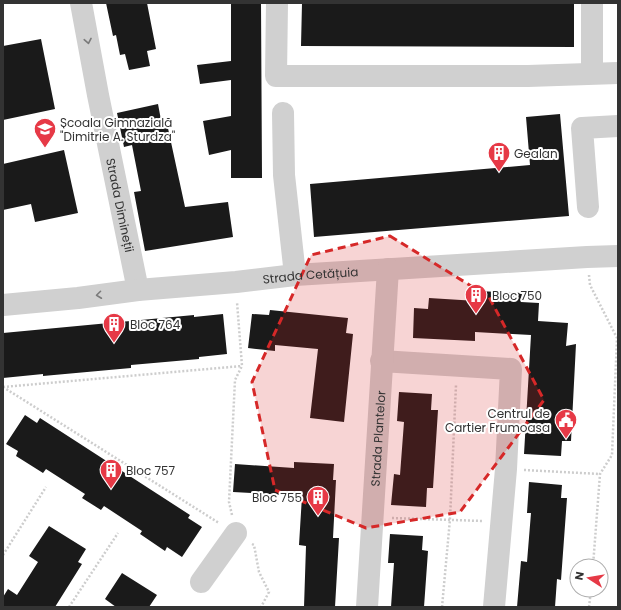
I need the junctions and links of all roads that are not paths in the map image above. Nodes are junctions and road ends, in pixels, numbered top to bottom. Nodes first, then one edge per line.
1 (81, 3) edge
2 (277, 3) edge
3 (592, 3) edge
4 (592, 73) junction
5 (618, 73) edge
6 (283, 113) dead end
7 (618, 126) edge
8 (588, 207) dead end
9 (618, 256) edge
10 (388, 269) junction
11 (295, 275) junction
12 (138, 290) junction
13 (3, 305) edge
14 (382, 361) junction
15 (236, 533) road end
16 (201, 582) dead end
17 (366, 607) edge
18 (494, 607) edge

1 -> 12 street, Strada Dimineții
2 - 4 street
3 - 4 street
4 - 5 street
6 - 11 street
7 - 8 street
9 - 10 street, Strada Cetățuia
10 - 11 street, Strada Cetățuia
10 - 14 street, Strada Plantelor
11 - 12 street, Strada Cetățuia
12 -> 13 street, Strada Cetățuia
14 - 17 street, Strada Plantelor
14 - 18 street
15 - 16 street

